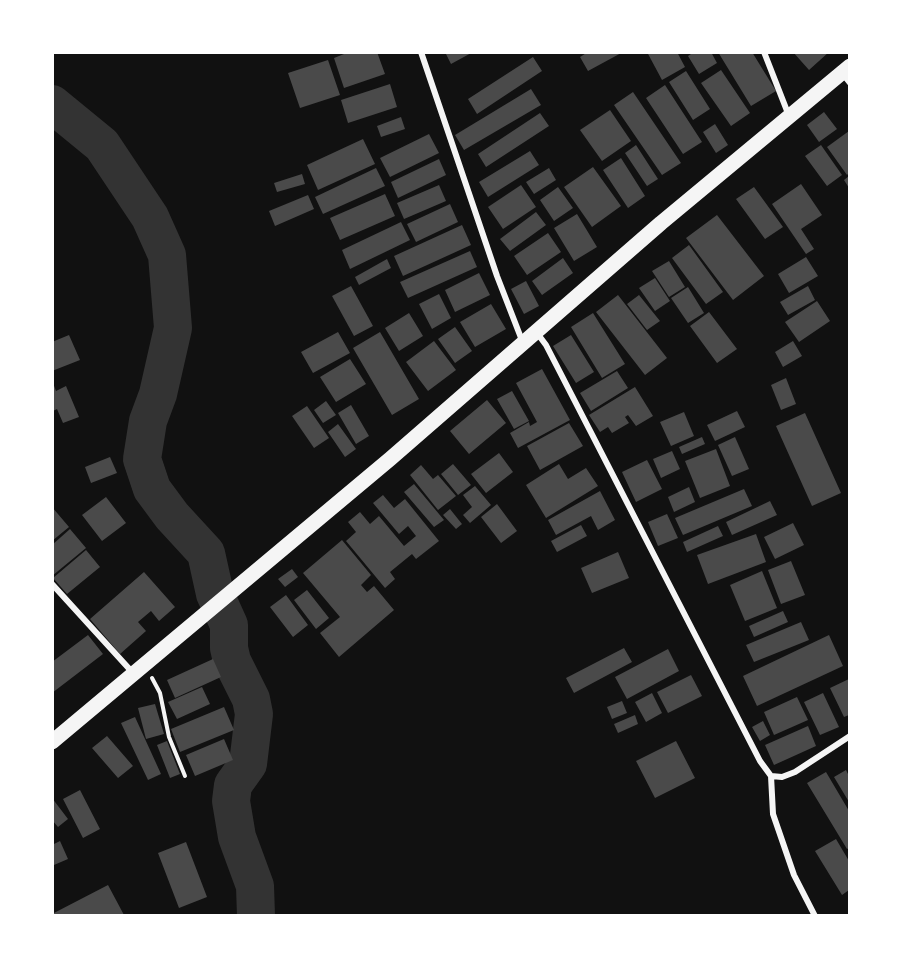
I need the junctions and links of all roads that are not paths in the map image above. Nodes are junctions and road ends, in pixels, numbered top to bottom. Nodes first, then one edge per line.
1 (421, 52) edge
2 (764, 52) edge
3 (847, 74) edge
4 (789, 117) junction
5 (536, 332) junction
6 (523, 344) junction
7 (52, 584) edge
8 (138, 669) junction
9 (849, 736) edge
10 (52, 741) edge
11 (771, 776) junction
12 (814, 915) edge

1 - 6 street
2 - 4 street
3 - 4 main road
4 - 5 main road
5 - 6 main road
5 - 11 street
6 - 8 main road
7 - 8 street
8 - 10 main road
9 - 11 street
11 - 12 street

